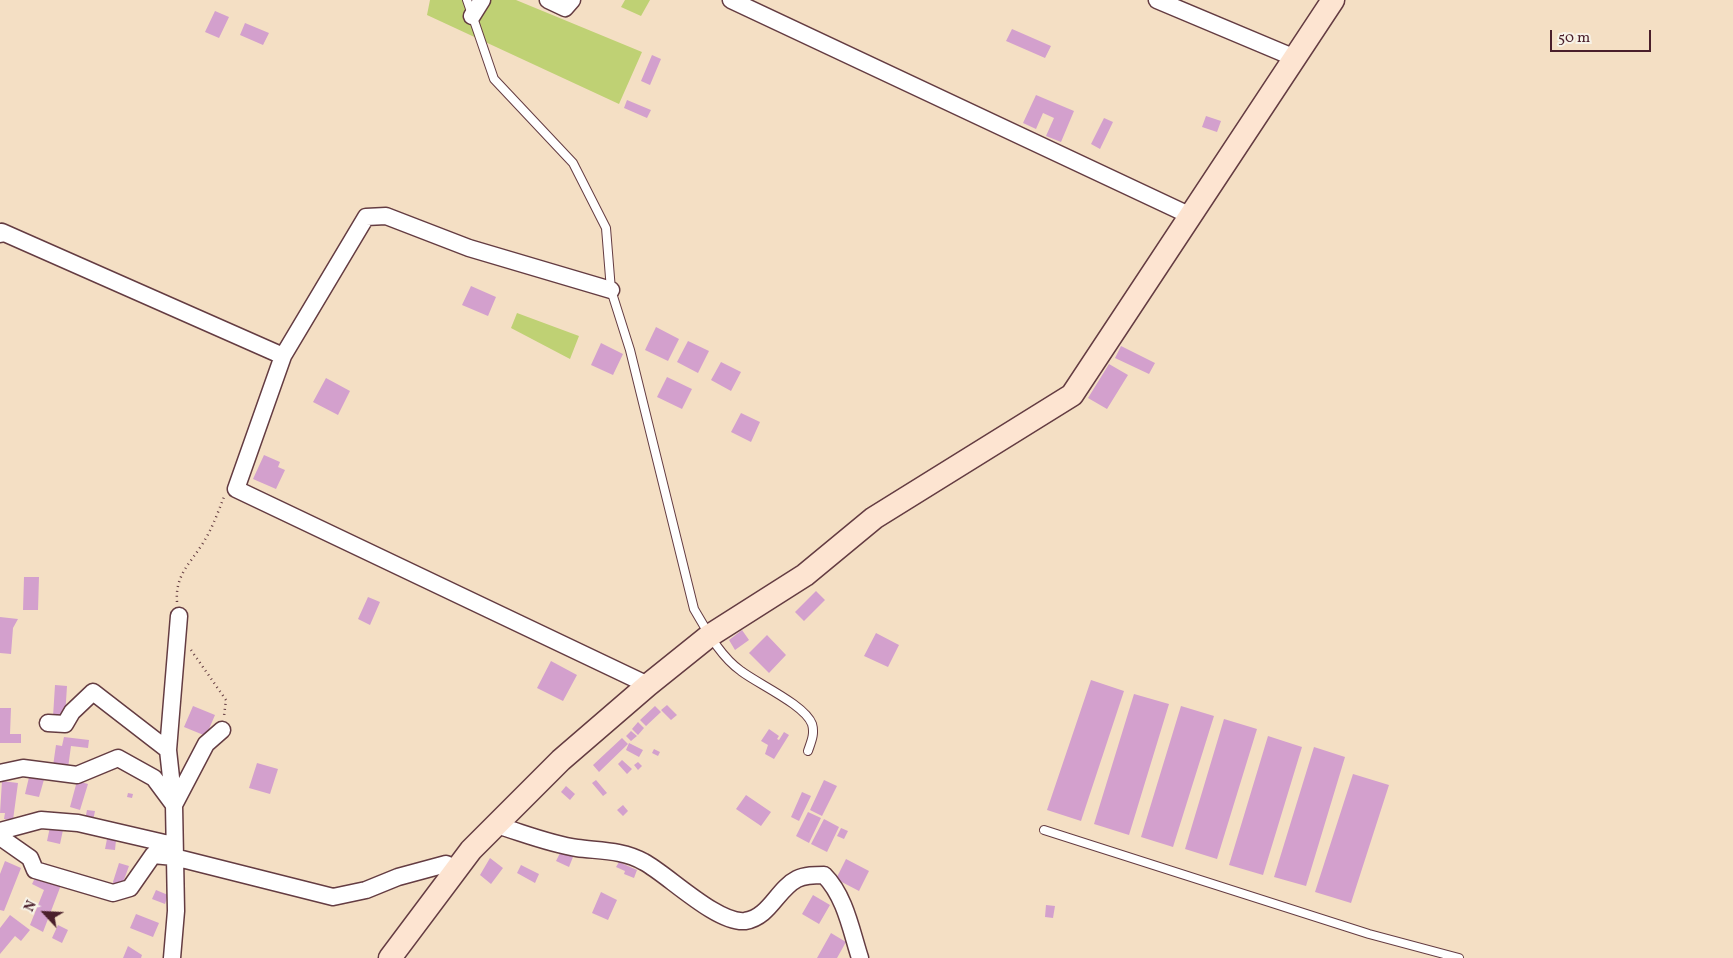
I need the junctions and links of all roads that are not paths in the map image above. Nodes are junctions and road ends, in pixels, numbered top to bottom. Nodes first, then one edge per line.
1 (467, 0) edge
2 (482, 0) edge
3 (548, 0) edge
4 (572, 0) edge
5 (731, 0) edge
6 (1157, 0) edge
7 (1333, 0) edge
8 (472, 16) junction
9 (1295, 58) junction
10 (1191, 216) junction
11 (0, 234) edge
12 (611, 290) junction
13 (283, 356) junction
14 (178, 616) road end
15 (709, 636) junction
16 (648, 685) junction
17 (48, 723) dead end
18 (222, 730) road end
19 (168, 750) junction
20 (808, 751) dead end
21 (0, 773) edge
22 (174, 805) junction
23 (496, 825) junction
24 (0, 830) edge
25 (1044, 830) dead end
26 (0, 837) edge
27 (174, 851) junction
28 (457, 869) junction
29 (172, 958) edge
30 (390, 958) edge
31 (860, 958) edge
32 (1459, 958) edge

1 - 8 lane
2 - 8 street
3 - 4 street
5 - 10 street
6 - 9 street
7 - 9 street
8 - 12 lane
9 - 10 street
10 - 15 street
11 - 13 street
12 - 13 street
12 - 15 lane
13 - 16 street
14 - 19 street
15 - 16 street
15 - 20 lane
16 - 23 street
17 - 19 street
18 - 22 street
19 - 22 street
21 - 22 street
22 - 27 street
23 - 28 street
23 - 31 street
24 - 27 street
25 - 32 lane
26 - 27 street
27 - 28 street
27 - 29 street
28 - 30 street

